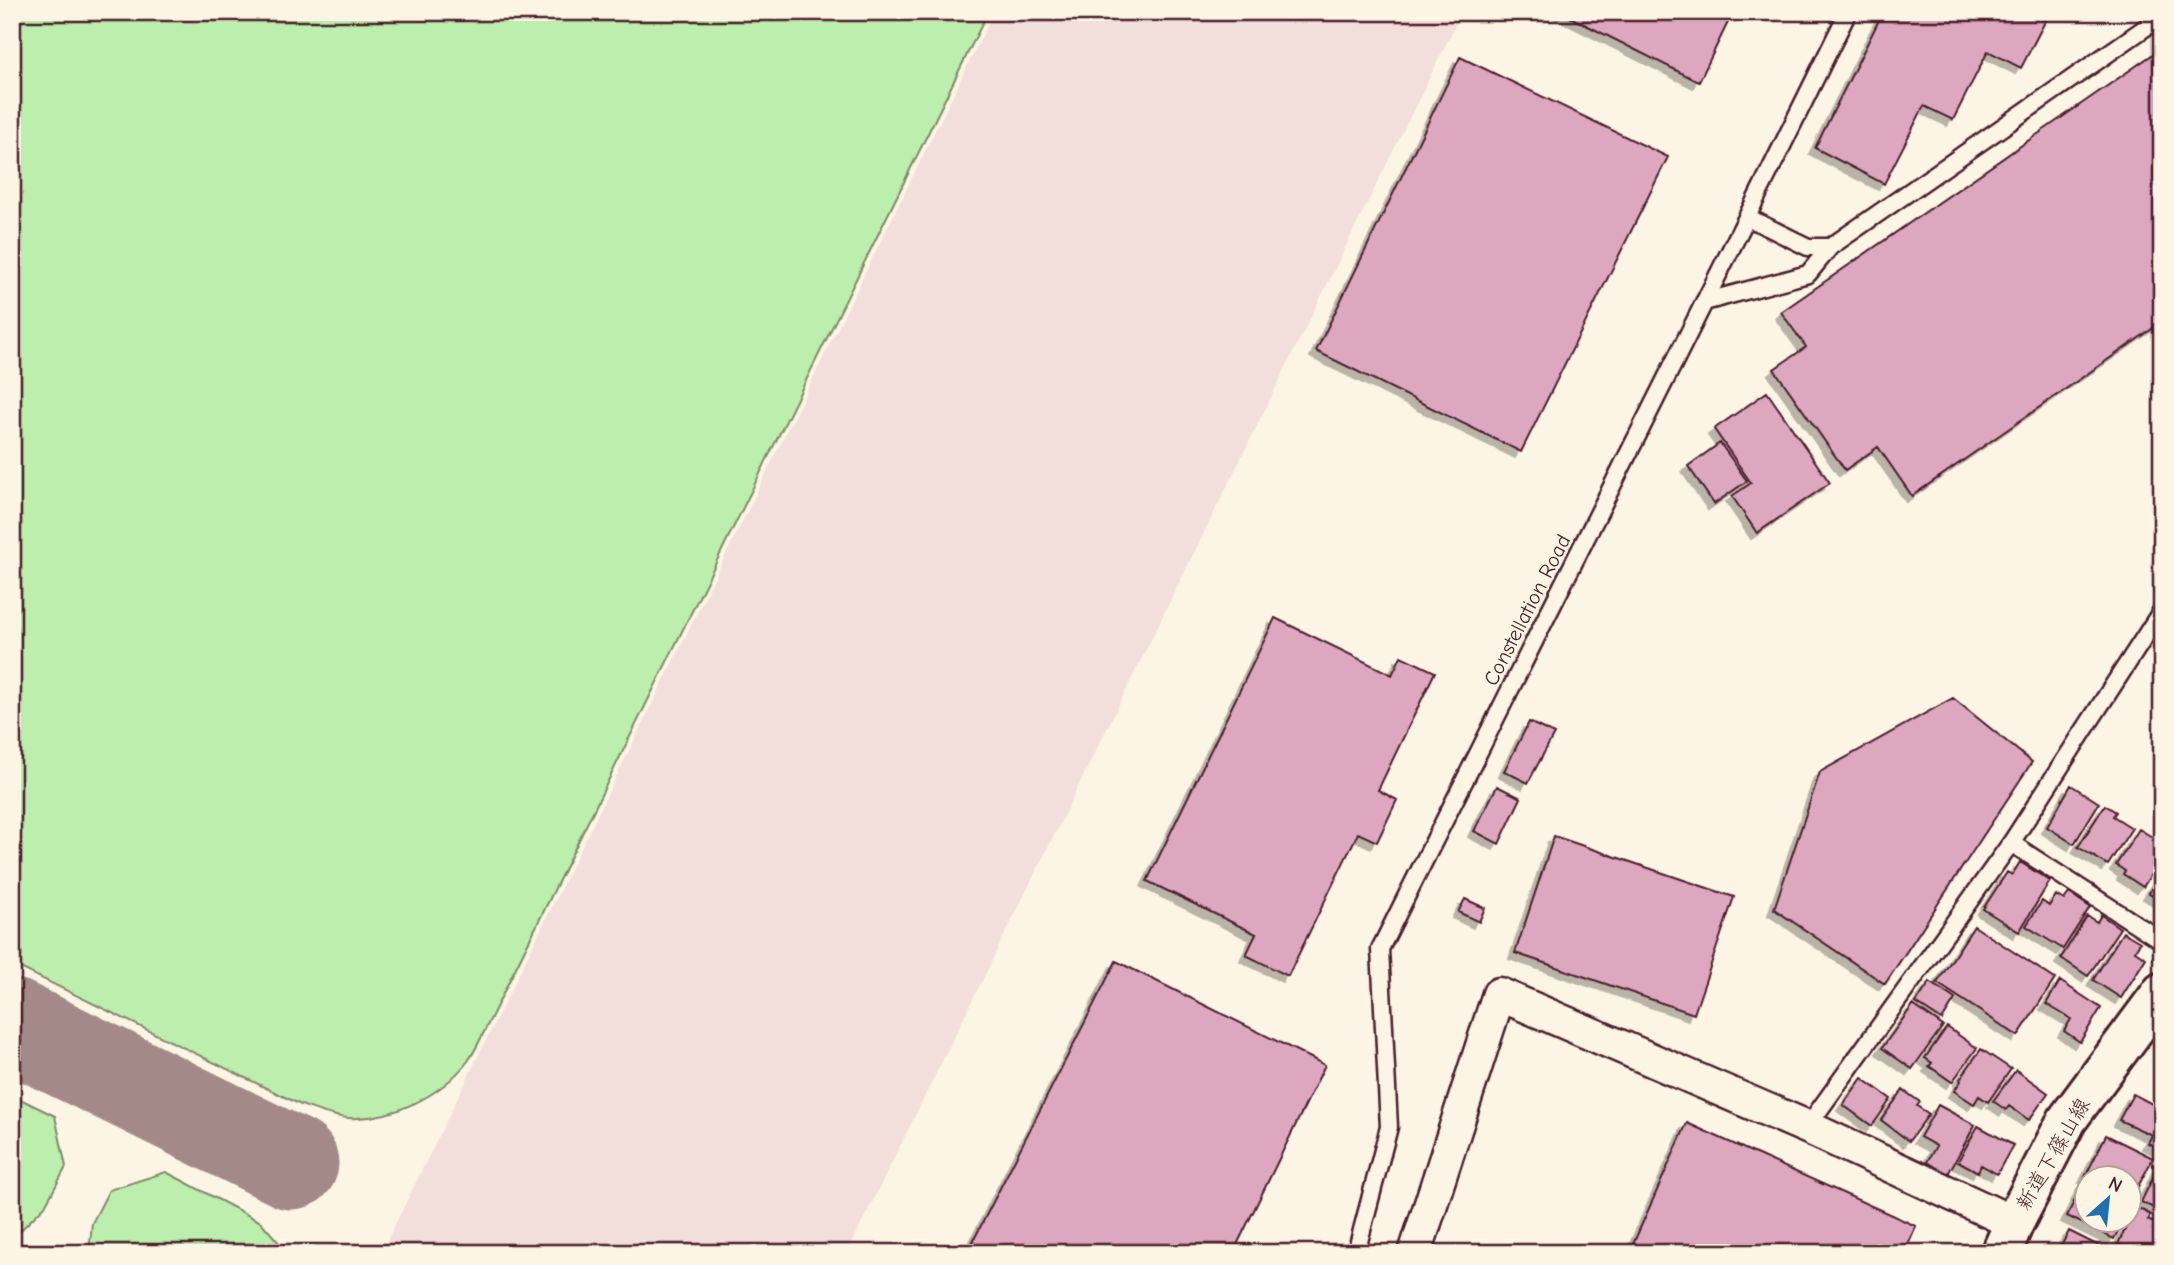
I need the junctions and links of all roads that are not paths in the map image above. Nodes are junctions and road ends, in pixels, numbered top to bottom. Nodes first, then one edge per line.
1 (1847, 12) edge
2 (2162, 16) edge
3 (1747, 217) junction
4 (1830, 247) junction
5 (1704, 302) junction
6 (2162, 610) edge
7 (2011, 843) junction
8 (2162, 941) edge
9 (2162, 992) edge
10 (1807, 1127) junction
11 (2008, 1238) edge
12 (1356, 1253) edge
13 (1416, 1253) edge

1 - 3 lane, Constellation Road
2 - 4 lane
3 - 4 lane
3 - 5 lane, Constellation Road
4 - 5 lane
5 - 12 lane, Constellation Road
6 - 7 lane
7 - 8 lane
7 - 10 lane
9 - 11 street, 新道下篠山線
10 - 11 street
10 - 13 street

